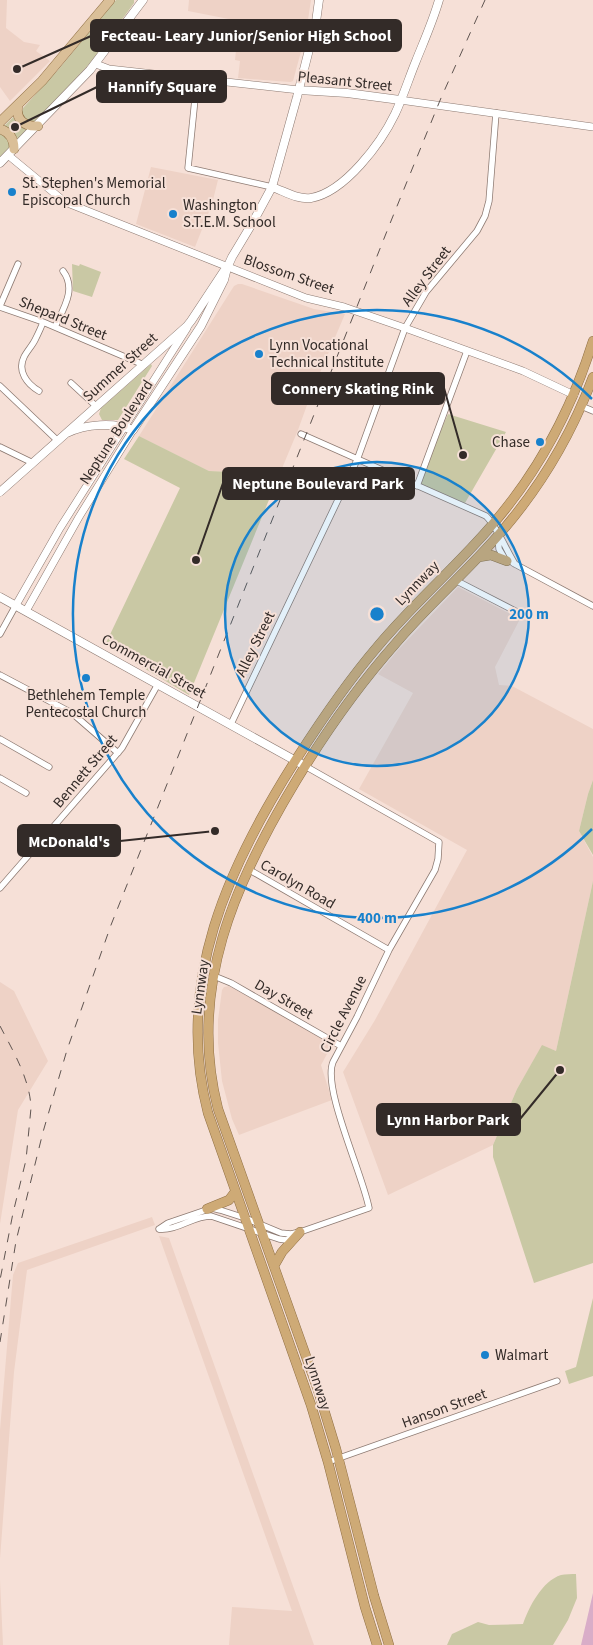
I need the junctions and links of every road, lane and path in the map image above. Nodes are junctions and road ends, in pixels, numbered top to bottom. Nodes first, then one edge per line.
1 (110, 0) edge
2 (319, 0) edge
3 (439, 0) edge
4 (141, 1) edge
5 (96, 64) junction
6 (197, 79) junction
7 (299, 90) junction
8 (400, 100) junction
9 (18, 105) junction
10 (496, 113) junction
11 (0, 122) edge
12 (38, 126) junction
13 (593, 127) edge
14 (0, 129) edge
15 (11, 152) junction
16 (0, 164) edge
17 (272, 186) junction
18 (18, 264) dead end
19 (227, 268) junction
20 (63, 271) dead end
21 (0, 307) edge
22 (191, 321) junction
23 (44, 322) junction
24 (55, 327) junction
25 (405, 328) junction
26 (593, 341) edge
27 (467, 350) junction
28 (144, 365) junction
29 (593, 377) edge
30 (71, 384) dead end
31 (0, 386) edge
32 (39, 390) dead end
33 (574, 395) junction
34 (583, 403) junction
35 (97, 406) junction
36 (593, 411) edge
37 (104, 426) junction
38 (123, 427) junction
39 (133, 430) junction
40 (67, 433) junction
41 (300, 434) dead end
42 (58, 441) junction
43 (0, 447) edge
44 (357, 460) junction
45 (33, 463) junction
46 (417, 486) junction
47 (0, 492) edge
48 (492, 525) junction
49 (498, 536) junction
50 (476, 558) junction
51 (511, 562) junction
52 (455, 580) junction
53 (0, 597) edge
54 (16, 605) junction
55 (593, 606) edge
56 (26, 611) junction
57 (523, 615) dead end
58 (0, 634) edge
59 (0, 675) edge
60 (158, 684) junction
61 (231, 724) junction
62 (0, 740) edge
63 (118, 753) junction
64 (296, 760) junction
65 (305, 766) junction
66 (49, 767) dead end
67 (0, 778) edge
68 (26, 793) dead end
69 (247, 869) junction
70 (1, 885) edge
71 (389, 950) junction
72 (214, 976) junction
73 (341, 1046) junction
74 (235, 1192) junction
75 (207, 1209) junction
76 (245, 1218) junction
77 (249, 1229) junction
78 (261, 1229) junction
79 (300, 1232) junction
80 (274, 1266) junction
81 (557, 1381) dead end
82 (339, 1458) junction
83 (328, 1462) junction
84 (377, 1645) edge
85 (389, 1645) edge

1 - 9 main road
2 - 7 main road, Neptune Boulevard
3 - 8 main road
4 - 5 main road
5 - 6 street, Pleasant Street
5 - 12 main road
6 - 7 street, Pleasant Street
6 - 17 street
7 - 8 main road, Pleasant Street
7 - 17 main road, Neptune Boulevard
8 - 10 street, Pleasant Street
8 - 17 main road
9 - 11 main road
9 - 12 main road
10 - 13 street, Pleasant Street
10 - 25 street, Alley Street
12 - 15 main road
14 - 15 main road
15 - 16 main road
15 - 19 street, Blossom Street
17 - 19 main road, Neptune Boulevard
18 - 21 street
19 - 22 main road, Neptune Boulevard
19 - 25 street, Blossom Street
19 - 39 main road, Neptune Boulevard
20 - 24 street
21 - 23 street, Shepard Street
22 - 28 main road, Summer Street
22 - 38 street, Neptune Boulevard
23 - 24 street, Shepard Street
23 - 32 street
24 - 28 street, Shepard Street
25 - 27 street, Blossom Street
25 - 44 street, Alley Street
26 - 33 highway, Lynnway
27 - 33 street, Blossom Street
27 - 46 street
28 - 35 main road, Summer Street
29 - 34 highway, Lynnway
30 - 35 street
31 - 42 street
33 - 34 highway
33 - 48 highway, Lynnway
34 - 36 street
34 - 49 highway, Lynnway
35 - 37 main road
35 - 40 main road, Summer Street
37 - 38 main road, Summer Street
37 - 40 main road, Summer Street
38 - 39 main road, Summer Street
38 - 54 street, Neptune Boulevard
39 - 56 street, Neptune Boulevard
40 - 42 main road, Summer Street
41 - 44 street
42 - 45 main road, Summer Street
43 - 45 street
44 - 46 street
44 - 61 street, Alley Street
45 - 47 main road, Summer Street
46 - 48 street
48 - 49 street
48 - 64 highway, Lynnway
49 - 50 highway, Lynnway
49 - 51 street
49 - 51 street
50 - 51 highway
50 - 52 highway, Lynnway
51 - 55 street
52 - 57 street
52 - 65 highway, Lynnway
53 - 54 main road, Commercial Street
54 - 56 main road, Commercial Street
54 - 58 street
56 - 60 main road, Commercial Street
59 - 63 street
60 - 61 main road, Commercial Street
60 - 63 street, Bennett Street
61 - 64 main road, Commercial Street
62 - 66 street
63 - 70 street, Bennett Street
64 - 65 main road
64 - 74 highway, Lynnway
65 - 69 highway, Lynnway
65 - 71 street, Circle Avenue
67 - 68 street
69 - 71 street, Carolyn Road
69 - 72 highway, Lynnway
71 - 73 street, Circle Avenue
72 - 73 street, Day Street
72 - 78 highway, Lynnway
73 - 79 street, Circle Avenue
74 - 75 highway
74 - 76 highway, Lynnway
75 - 76 street
75 - 77 street
76 - 77 highway, Lynnway
76 - 78 street
77 - 78 street
77 - 83 highway, Lynnway
78 - 79 street
78 - 79 street
78 - 80 highway, Lynnway
79 - 80 highway
80 - 82 highway, Lynnway
81 - 82 street, Hanson Street
82 - 83 street
82 - 85 highway, Lynnway
83 - 84 highway, Lynnway

